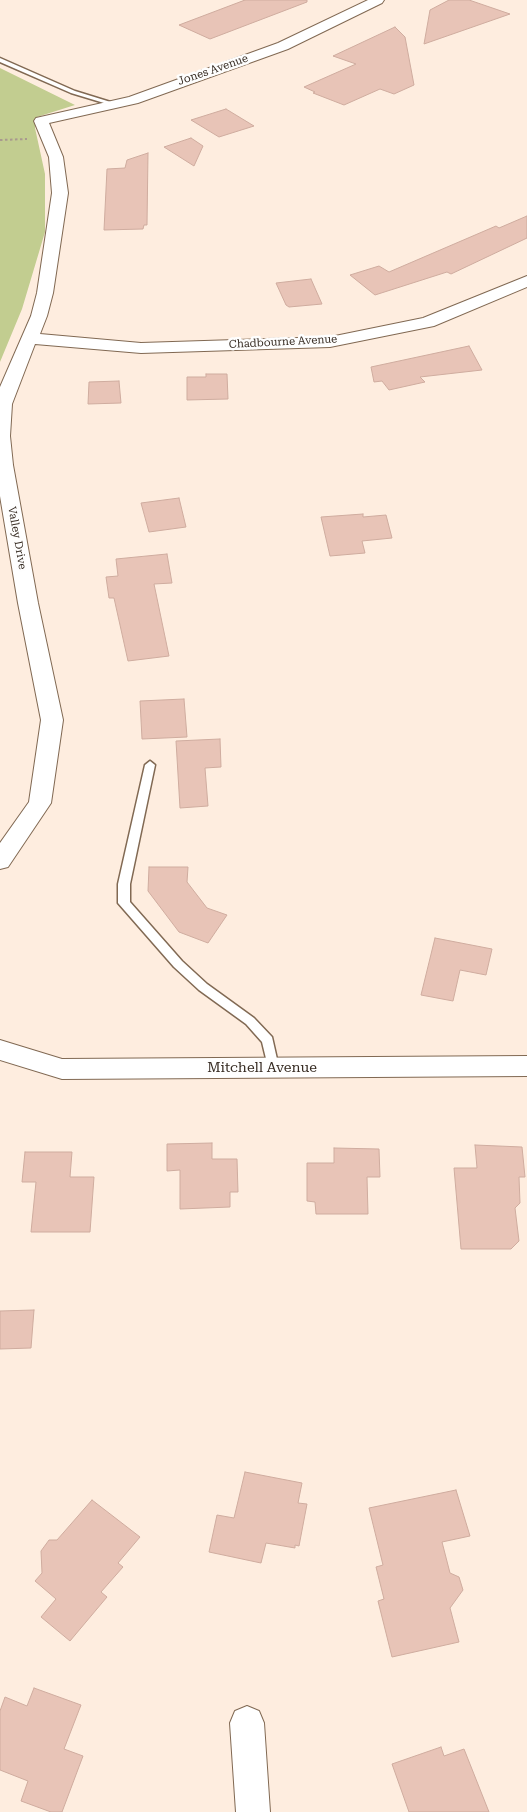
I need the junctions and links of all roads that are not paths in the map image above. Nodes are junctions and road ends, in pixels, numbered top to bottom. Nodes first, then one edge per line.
1 (378, 0) edge
2 (0, 60) edge
3 (114, 104) junction
4 (41, 121) joint
5 (527, 281) edge
6 (29, 338) junction
7 (150, 765) dead end
8 (0, 861) edge
9 (0, 1050) edge
10 (527, 1066) edge
11 (273, 1068) junction
12 (247, 1723) dead end
13 (253, 1812) edge

1 - 3 street, Jones Avenue
2 - 3 lane
3 - 4 street, Jones Avenue
4 - 6 street, Valley Drive
5 - 6 street, Chadbourne Avenue
6 - 8 street, Valley Drive
7 - 11 lane
9 - 11 street, Mitchell Avenue
10 - 11 street, Mitchell Avenue
12 - 13 street

